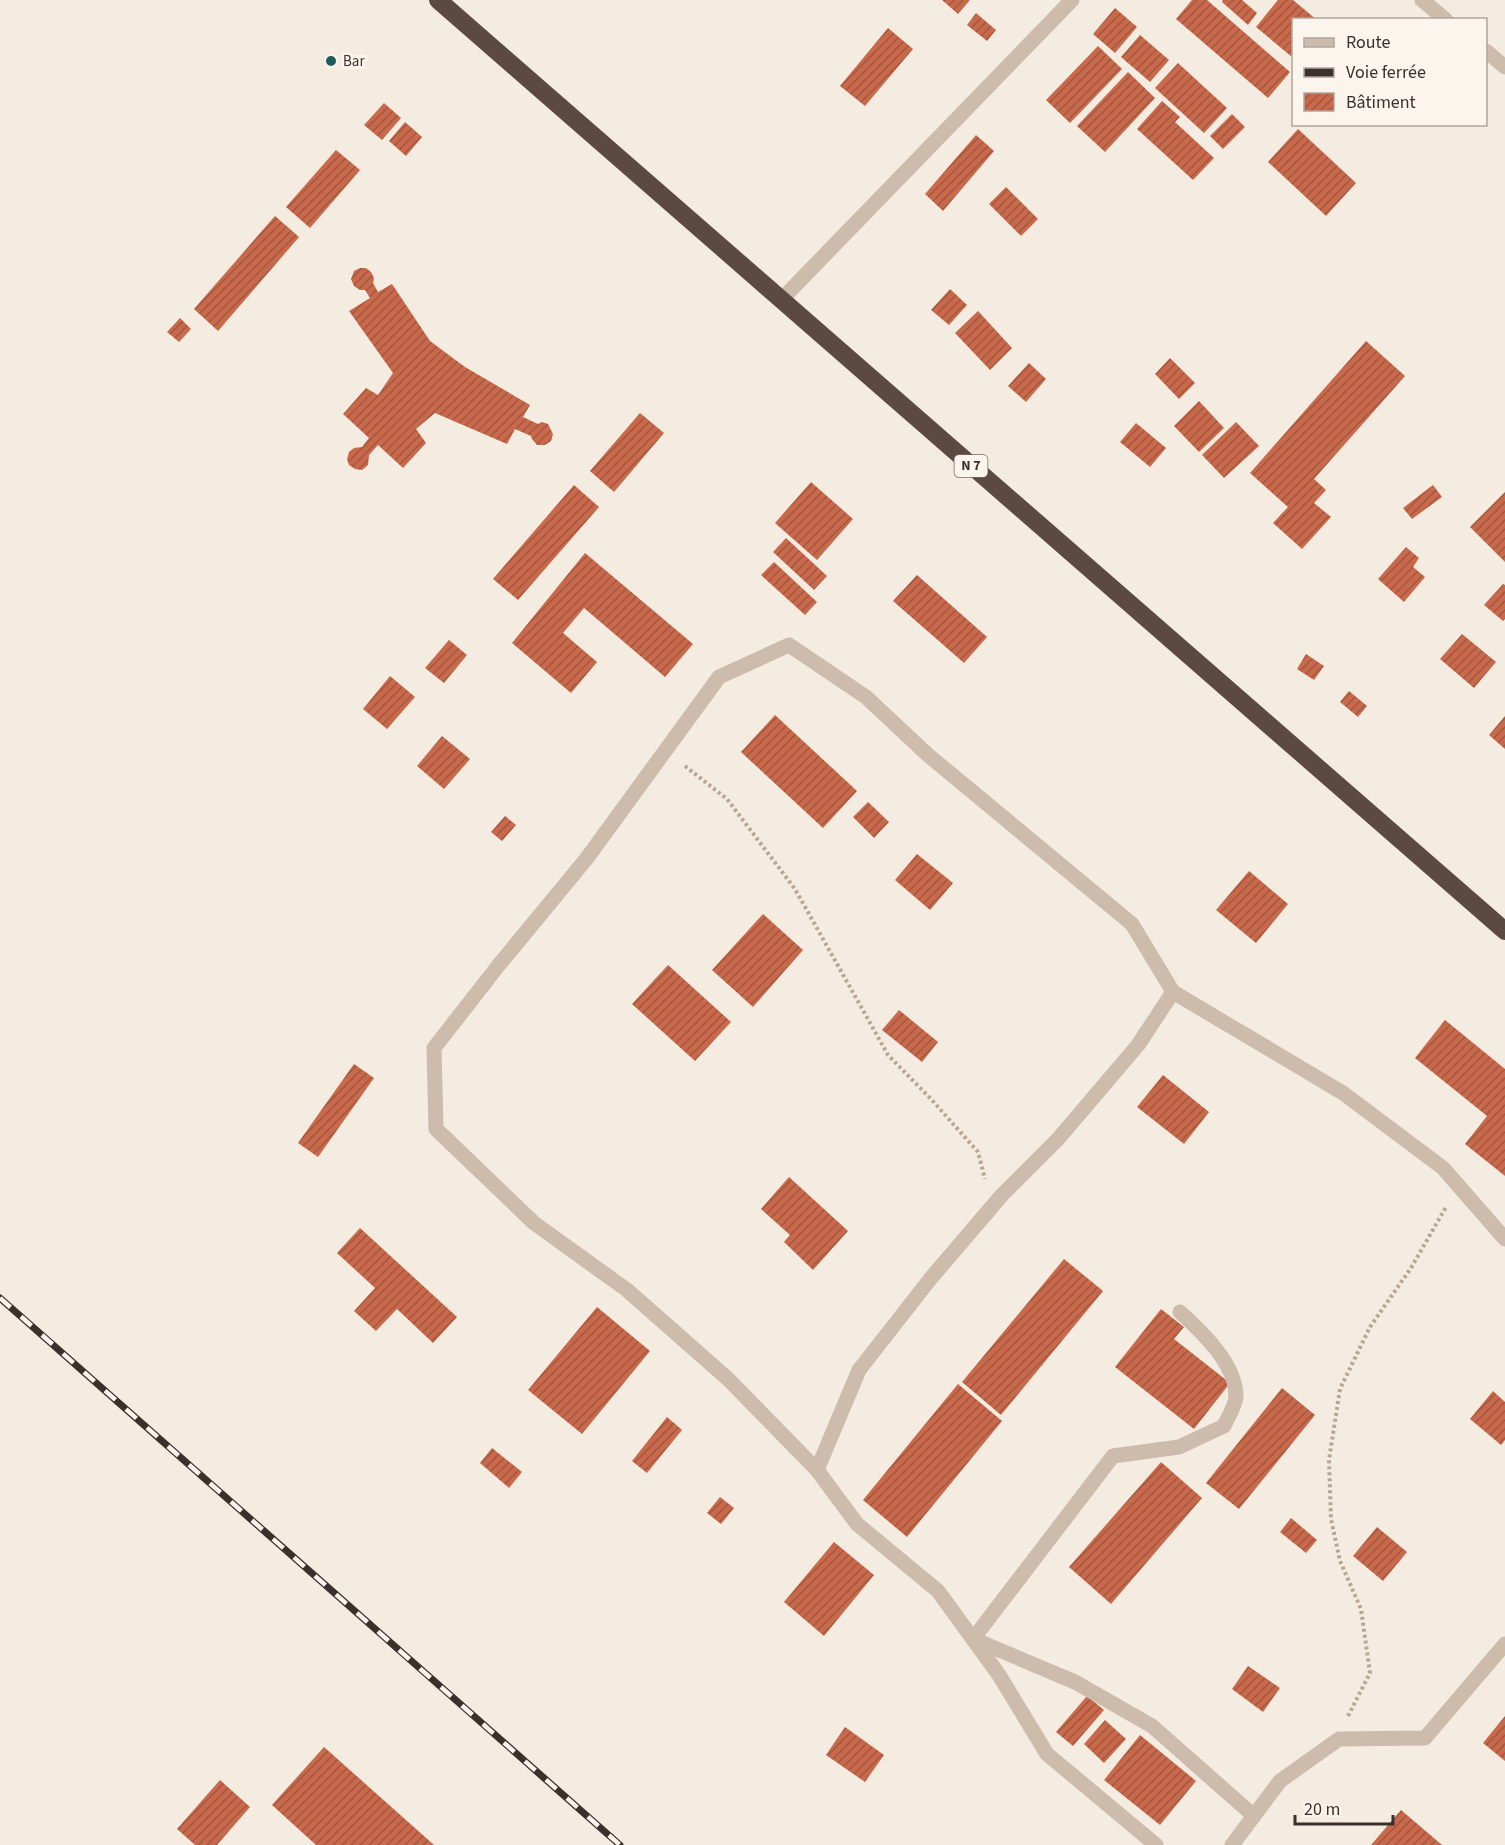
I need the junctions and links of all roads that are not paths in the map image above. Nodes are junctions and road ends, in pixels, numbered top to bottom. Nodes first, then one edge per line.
1 (438, 0) edge
2 (1072, 0) edge
3 (1422, 0) edge
4 (1444, 18) edge
5 (1487, 53) edge
6 (1505, 67) edge
7 (781, 300) junction
8 (1505, 931) edge
9 (1173, 992) junction
10 (1505, 1239) edge
11 (1180, 1312) dead end
12 (817, 1470) junction
13 (973, 1639) junction
14 (1505, 1644) edge
15 (1254, 1816) junction
16 (1156, 1845) edge
17 (1232, 1845) edge

1 - 7 highway, N 7
2 - 7 street
3 - 4 street
5 - 6 street
7 - 8 highway, N 7
9 - 10 street
9 - 12 street
9 - 12 street
11 - 13 street
12 - 13 street
13 - 15 street
13 - 16 street
14 - 15 street
15 - 17 street

